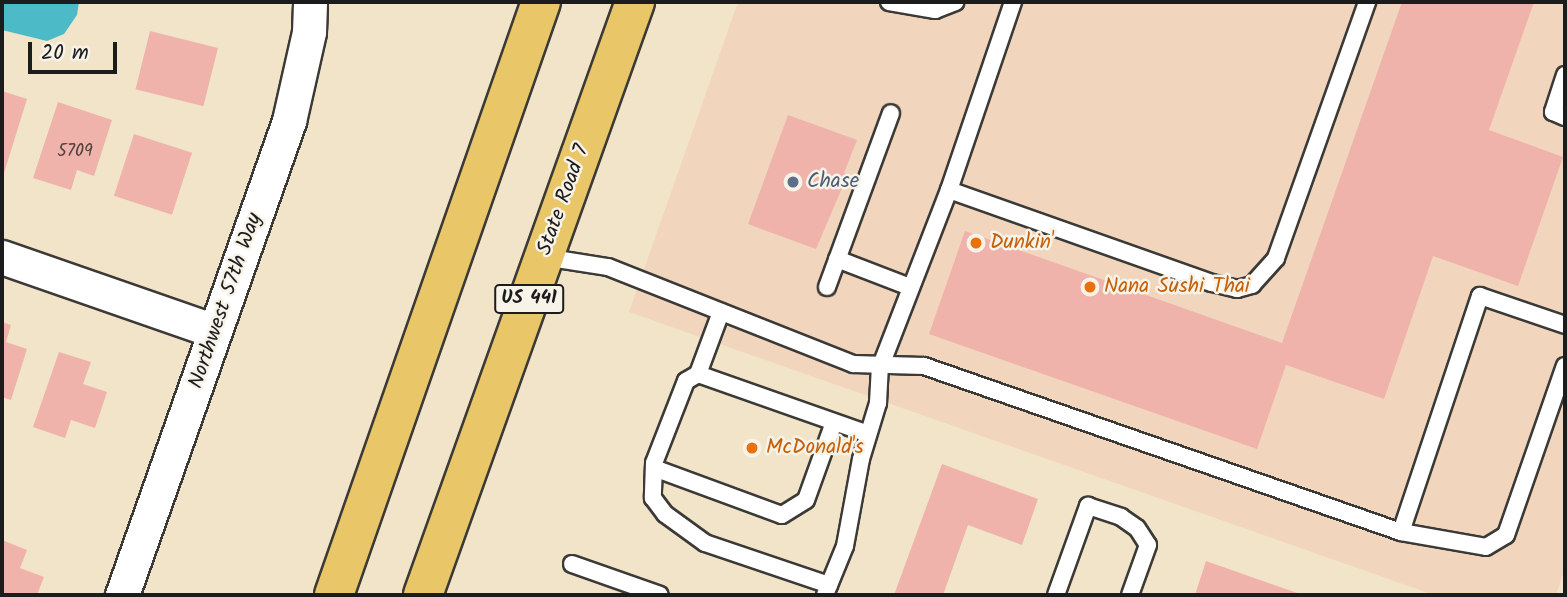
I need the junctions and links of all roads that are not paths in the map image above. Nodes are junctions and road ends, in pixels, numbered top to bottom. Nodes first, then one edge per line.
1 (310, 2) edge
2 (541, 2) edge
3 (635, 2) edge
4 (889, 2) edge
5 (956, 2) edge
6 (1013, 2) edge
7 (1367, 2) edge
8 (1565, 75) edge
9 (891, 113) dead end
10 (1565, 117) edge
11 (949, 190) junction
12 (2, 257) edge
13 (544, 257) junction
14 (837, 259) junction
15 (827, 287) dead end
16 (910, 287) junction
17 (721, 312) junction
18 (1565, 325) edge
19 (215, 331) junction
20 (1565, 366) edge
21 (880, 368) junction
22 (698, 374) junction
23 (833, 425) junction
24 (868, 434) junction
25 (654, 468) junction
26 (1401, 532) junction
27 (572, 564) dead end
28 (827, 590) edge
29 (122, 595) edge
30 (334, 595) edge
31 (423, 595) edge
32 (660, 595) edge
33 (1056, 595) edge
34 (1130, 595) edge

1 - 19 street, Northwest 57th Way
2 - 30 main road
3 - 13 main road, State Road 7 / US 441
4 - 5 lane
6 - 11 lane
7 - 11 lane
8 - 10 lane
9 - 14 lane
11 - 16 lane
12 - 19 street
13 - 17 lane
13 - 31 main road, State Road 7 / US 441
14 - 15 lane
14 - 16 lane
16 - 21 lane
17 - 21 lane
17 - 22 lane
18 - 26 lane
19 - 29 street, Northwest 57th Way
20 - 26 lane
21 - 24 lane
21 - 26 lane
22 - 23 lane
22 - 25 lane
23 - 24 lane
23 - 25 lane
24 - 28 lane
25 - 28 lane
27 - 32 lane
33 - 34 lane

